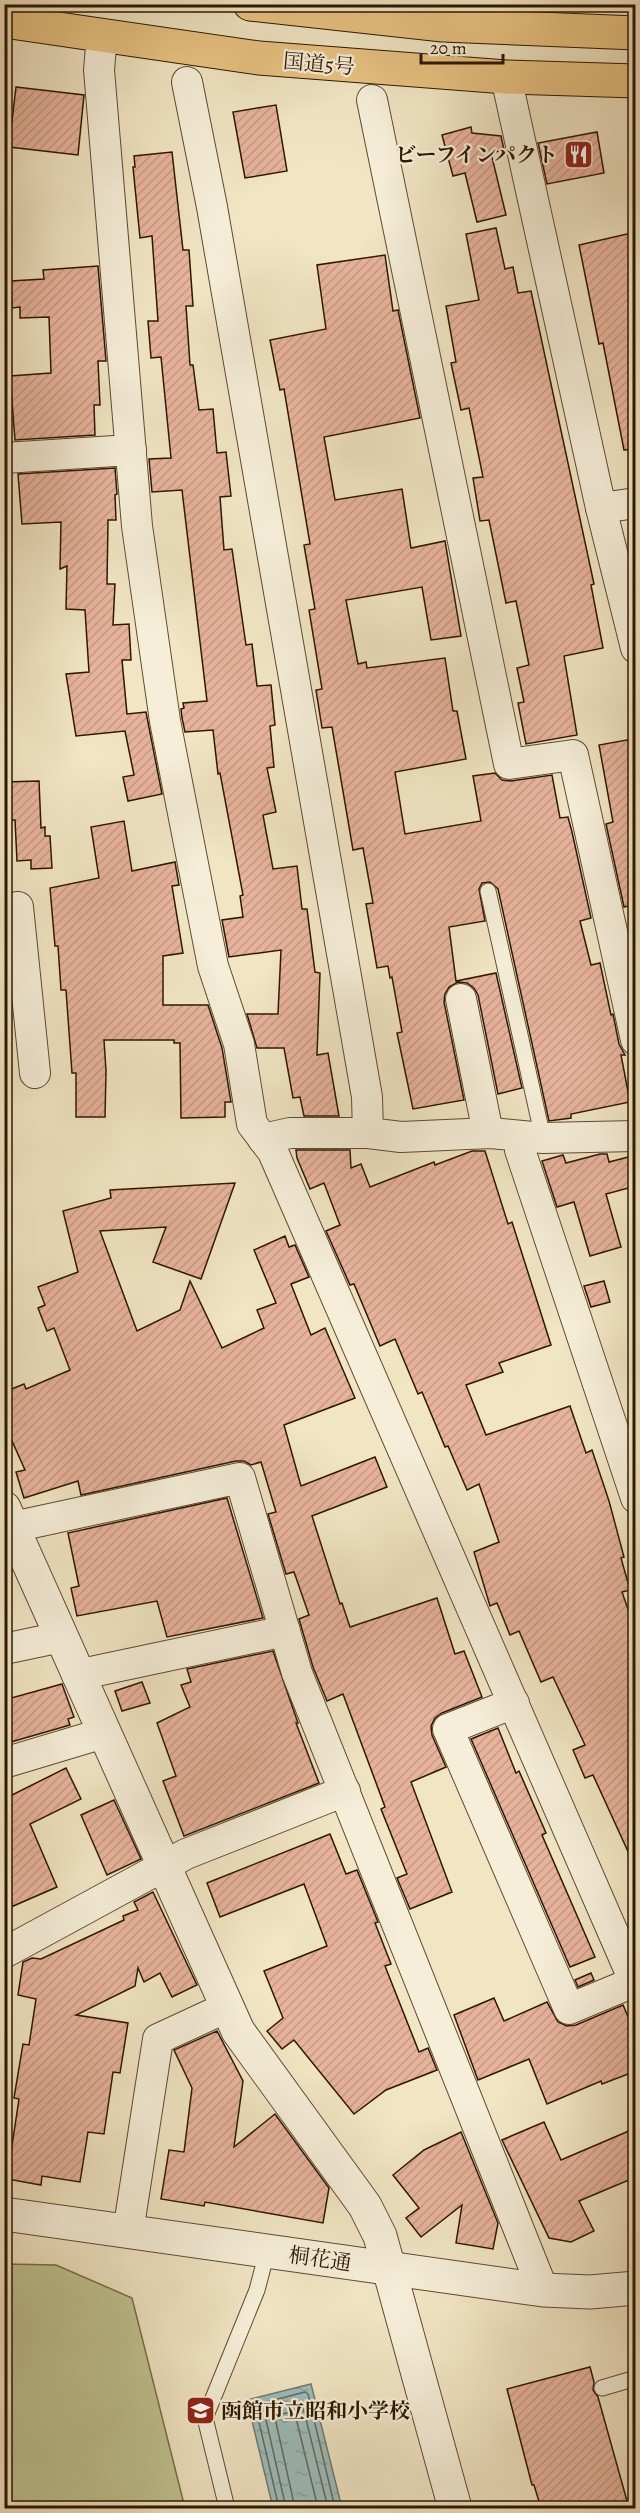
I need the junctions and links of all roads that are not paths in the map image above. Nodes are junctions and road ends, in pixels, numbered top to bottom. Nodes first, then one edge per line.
1 (250, 4) edge
2 (444, 15) edge
3 (4, 21) edge
4 (636, 33) edge
5 (102, 35) junction
6 (506, 77) junction
7 (636, 81) edge
8 (187, 82) dead end
9 (372, 100) dead end
10 (131, 450) junction
11 (4, 458) edge
12 (636, 503) edge
13 (601, 508) junction
14 (636, 648) edge
15 (488, 891) dead end
16 (18, 907) dead end
17 (461, 999) dead end
18 (17, 1022) edge
19 (636, 1040) edge
20 (35, 1073) dead end
21 (368, 1133) junction
22 (518, 1136) junction
23 (636, 1136) edge
24 (263, 1139) junction
25 (636, 1498) edge
26 (9, 1517) edge
27 (285, 1631) junction
28 (61, 1638) junction
29 (4, 1649) edge
30 (77, 1675) junction
31 (514, 1703) junction
32 (104, 1732) junction
33 (4, 1762) edge
34 (345, 1791) junction
35 (164, 1867) junction
36 (4, 1953) edge
37 (635, 1983) edge
38 (227, 2007) junction
39 (4, 2214) edge
40 (128, 2232) junction
41 (267, 2252) junction
42 (389, 2269) junction
43 (636, 2288) edge
44 (543, 2290) junction
45 (636, 2378) edge
46 (602, 2388) dead end
47 (227, 2508) edge
48 (455, 2508) edge

1 - 2 highway
2 - 4 highway
3 - 5 highway, 国道5号
5 - 6 highway, 国道5号
5 - 10 street
6 - 7 highway, 国道5号
6 - 13 street
8 - 21 street
9 - 19 street
10 - 11 street
10 - 24 street
12 - 13 street
13 - 14 street
15 - 22 lane
16 - 18 street
17 - 22 street
18 - 20 street
21 - 22 street
21 - 24 street
22 - 23 street
22 - 25 street
24 - 31 street
26 - 27 street
26 - 28 street
27 - 30 street
27 - 34 street
28 - 29 street
28 - 30 street
30 - 32 street
31 - 37 street
31 - 37 street
32 - 33 street
32 - 35 street
34 - 35 street
34 - 44 street
35 - 36 street
35 - 38 street
38 - 40 street
38 - 42 street
39 - 40 street, 桐花通
40 - 41 street, 桐花通
41 - 42 street, 桐花通
41 - 47 lane
42 - 44 street, 桐花通
42 - 48 street
43 - 44 street, 桐花通
45 - 46 lane

